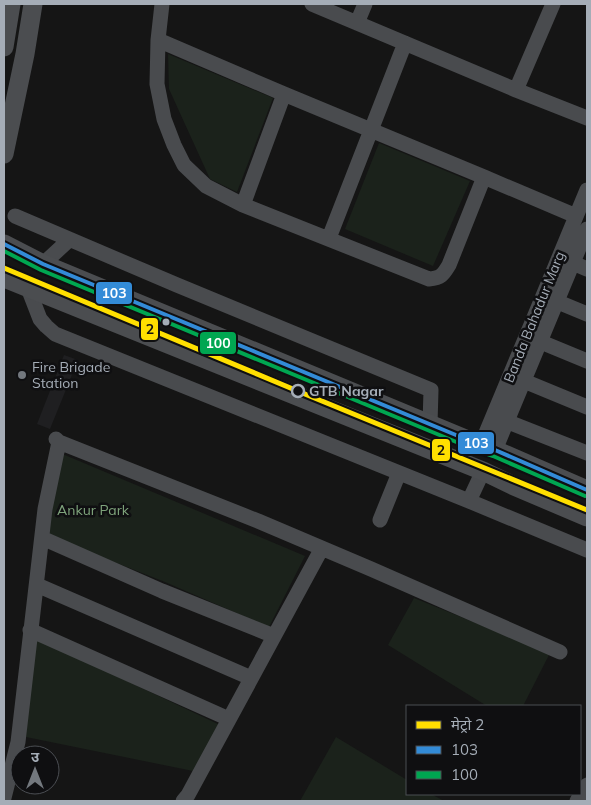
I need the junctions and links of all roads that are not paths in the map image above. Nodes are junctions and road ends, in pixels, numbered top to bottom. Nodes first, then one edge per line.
1 (11, 4) edge
2 (34, 4) edge
3 (162, 4) edge
4 (312, 4) edge
5 (365, 4) edge
6 (553, 4) edge
7 (357, 23) junction
8 (158, 40) junction
9 (405, 43) junction
10 (4, 47) edge
11 (516, 90) junction
12 (284, 94) junction
13 (587, 118) edge
14 (372, 131) junction
15 (4, 154) edge
16 (484, 177) junction
17 (587, 190) edge
18 (243, 205) junction
19 (15, 216) dead end
20 (576, 216) junction
21 (587, 229) edge
22 (329, 238) junction
23 (69, 240) junction
24 (4, 244) edge
25 (43, 264) junction
26 (580, 266) edge
27 (4, 278) edge
28 (28, 288) junction
29 (558, 302) junction
30 (587, 314) edge
31 (541, 342) junction
32 (587, 361) edge
33 (524, 381) junction
34 (587, 407) edge
35 (500, 419) junction
36 (430, 424) junction
37 (488, 447) junction
38 (587, 453) edge
39 (483, 471) junction
40 (399, 473) junction
41 (587, 490) edge
42 (469, 501) junction
43 (587, 517) edge
44 (380, 520) dead end
45 (42, 538) junction
46 (322, 548) junction
47 (587, 550) edge
48 (37, 585) junction
49 (30, 630) junction
50 (274, 636) junction
51 (560, 652) dead end
52 (251, 678) junction
53 (229, 719) junction
54 (4, 798) edge
55 (183, 801) edge

1 - 10 main road
2 - 15 main road
3 - 8 street
4 - 7 street
5 - 7 street
6 - 11 street
7 - 9 street
8 - 12 street
8 - 18 street
9 - 11 street
9 - 14 street
11 - 13 street
12 - 14 street
12 - 18 street
14 - 16 street
14 - 22 street
16 - 20 street
16 - 22 street
17 - 20 street, Banda Bahadur Marg
18 - 22 street
19 - 23 street
20 - 35 street, Banda Bahadur Marg
21 - 26 street, Banda Bahadur Marg
23 - 25 street
23 - 36 street
24 - 25 main road
25 - 36 main road
26 - 29 street, Banda Bahadur Marg
27 - 28 main road
28 - 39 main road
28 - 40 street
29 - 30 street
29 - 31 street, Banda Bahadur Marg
31 - 32 street
31 - 33 street, Banda Bahadur Marg
33 - 34 street
33 - 35 street, Banda Bahadur Marg
35 - 37 street, Banda Bahadur Marg
35 - 38 street
36 - 37 main road
37 - 41 main road
39 - 42 street
39 - 43 main road
40 - 42 street
40 - 44 street
42 - 47 street
45 - 46 street
45 - 48 street
45 - 50 street
46 - 50 street
46 - 51 street
48 - 49 street
48 - 52 street
49 - 53 street
49 - 54 street
50 - 52 street
52 - 53 street
53 - 55 street

